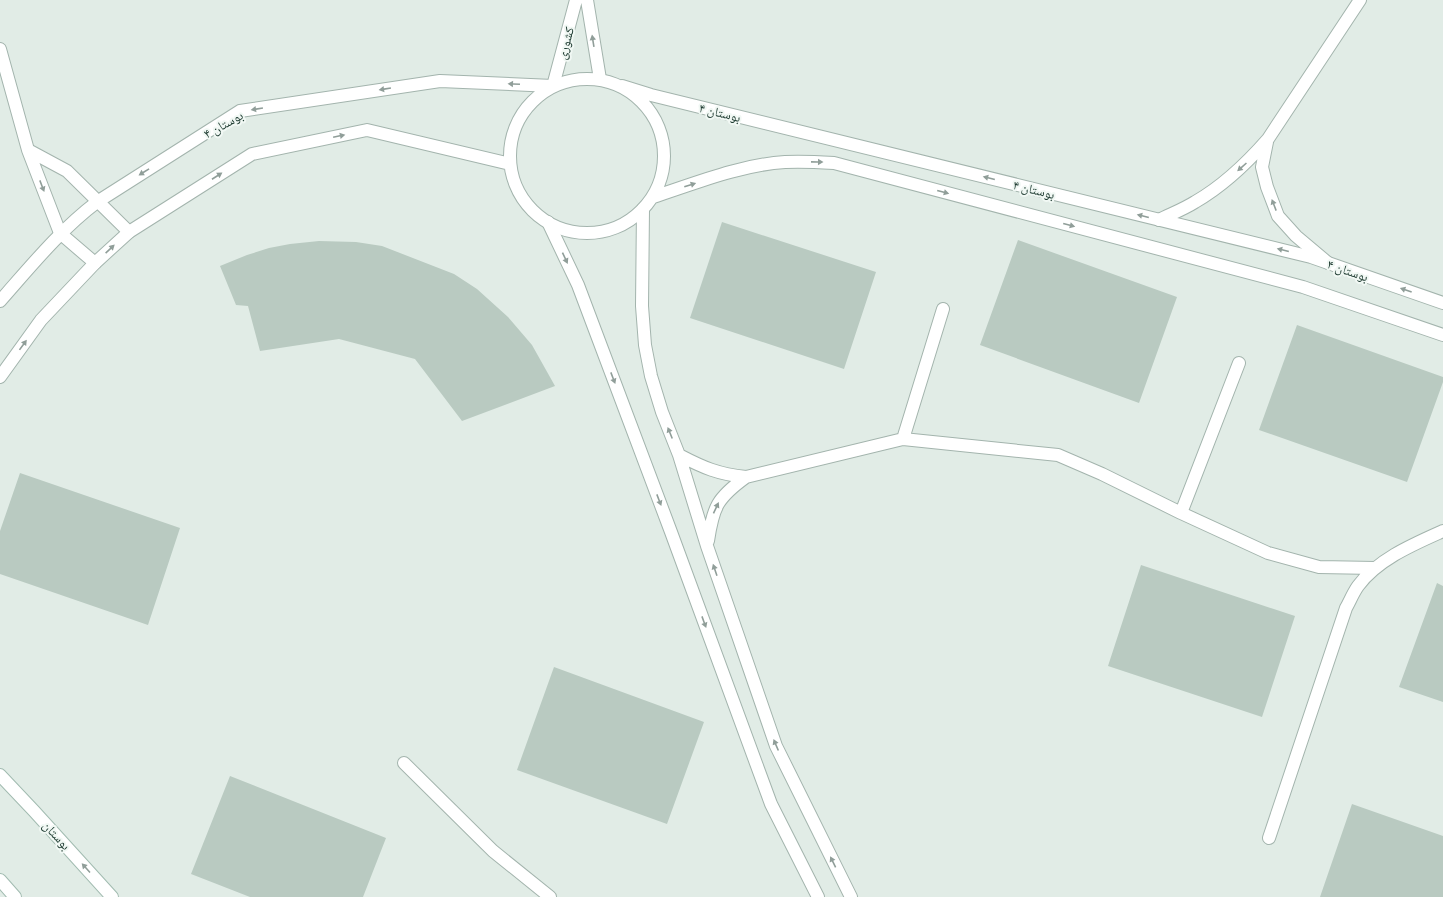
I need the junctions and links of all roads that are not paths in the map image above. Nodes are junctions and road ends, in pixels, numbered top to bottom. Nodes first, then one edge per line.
1 (576, 0) edge
2 (587, 0) edge
3 (1360, 0) edge
4 (0, 49) edge
5 (600, 79) junction
6 (553, 86) junction
7 (622, 86) junction
8 (1268, 139) junction
9 (28, 150) junction
10 (510, 164) junction
11 (653, 197) junction
12 (97, 202) junction
13 (644, 209) junction
14 (1159, 220) junction
15 (548, 222) junction
16 (129, 232) junction
17 (60, 233) junction
18 (95, 263) junction
19 (1328, 263) junction
20 (0, 301) edge
21 (1443, 303) edge
22 (943, 309) dead end
23 (1443, 335) edge
24 (1239, 363) dead end
25 (0, 377) edge
26 (903, 439) junction
27 (679, 455) junction
28 (746, 477) junction
29 (1181, 513) junction
30 (1443, 531) edge
31 (707, 546) junction
32 (1376, 568) junction
33 (404, 763) dead end
34 (0, 775) edge
35 (1269, 838) dead end
36 (0, 880) edge
37 (16, 897) edge
38 (112, 897) edge
39 (550, 897) edge
40 (818, 897) edge
41 (850, 897) edge

1 - 6 street, کشوری
5 -> 2 street, کشوری
3 - 8 street
4 - 9 street
5 - 6 street, بوستان ۴
5 - 7 street, بوستان ۴
6 - 10 street
6 -> 12 street, بوستان ۴
7 - 11 street
14 -> 7 street, بوستان ۴
8 -> 14 street
19 -> 8 street
9 - 12 street
9 -> 17 street
10 - 15 street
16 -> 10 street
11 - 13 street
11 -> 23 street, بوستان ۴
12 - 16 street
12 - 17 street, بوستان ۴
13 - 15 street
27 -> 13 street
19 -> 14 street, بوستان ۴
15 -> 40 street
18 -> 16 street
17 - 18 street
17 - 20 street, بوستان ۴
25 -> 18 street
21 -> 19 street, بوستان ۴
22 - 26 street
24 - 29 street
26 - 28 street
26 - 29 street
27 - 28 street
27 - 31 street
31 -> 28 street
29 - 32 street
30 - 32 street
41 -> 31 street
32 - 35 street
33 - 39 street
38 -> 34 street, بوستان
36 - 37 street

